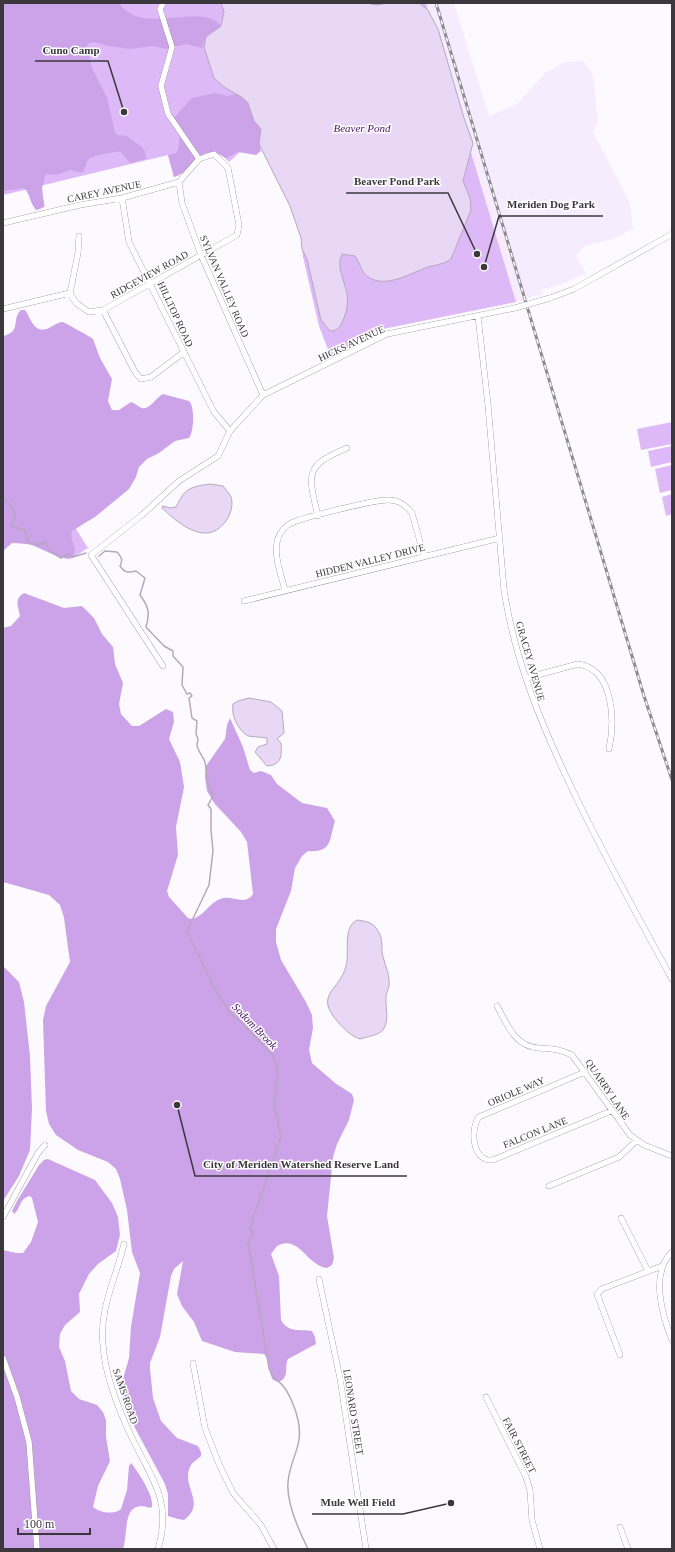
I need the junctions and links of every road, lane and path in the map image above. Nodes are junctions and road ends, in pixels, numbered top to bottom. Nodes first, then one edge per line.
1 (163, 3) edge
2 (199, 159) junction
3 (179, 182) junction
4 (122, 198) junction
5 (3, 224) edge
6 (672, 234) edge
7 (79, 236) dead end
8 (201, 254) junction
9 (152, 284) junction
10 (70, 292) junction
11 (3, 309) edge
12 (103, 310) junction
13 (478, 316) junction
14 (184, 352) junction
15 (263, 395) junction
16 (230, 432) junction
17 (347, 448) dead end
18 (318, 516) junction
19 (500, 538) junction
20 (424, 556) junction
21 (285, 590) junction
22 (244, 601) dead end
23 (163, 666) dead end
24 (526, 678) junction
25 (609, 749) dead end
26 (672, 979) edge
27 (497, 1006) dead end
28 (585, 1072) junction
29 (611, 1111) junction
30 (636, 1141) junction
31 (476, 1143) joint
32 (45, 1146) dead end
33 (672, 1156) edge
34 (549, 1186) dead end
35 (3, 1217) edge
36 (621, 1218) dead end
37 (124, 1244) dead end
38 (672, 1252) edge
39 (662, 1266) junction
40 (648, 1271) junction
41 (320, 1280) dead end
42 (672, 1340) edge
43 (620, 1354) dead end
44 (3, 1358) edge
45 (193, 1363) dead end
46 (486, 1397) dead end
47 (620, 1527) dead end
48 (37, 1549) edge
49 (158, 1549) edge
50 (274, 1549) edge
51 (366, 1549) edge
52 (540, 1549) edge
53 (628, 1549) edge

1 - 2 street
2 - 3 street
2 - 8 street, RIDGEVIEW ROAD
3 - 4 street, CAREY AVENUE
3 - 8 street, SYLVAN VALLEY ROAD
4 - 5 street, CAREY AVENUE
4 - 9 street, HILLTOP ROAD
6 - 13 street, HICKS AVENUE, bridge
7 - 10 street
8 - 9 street, RIDGEVIEW ROAD
8 - 15 street, SYLVAN VALLEY ROAD
9 - 12 street, RIDGEVIEW ROAD
9 - 14 street, HILLTOP ROAD
10 - 11 street
10 - 12 street, RIDGEVIEW ROAD
12 - 14 street
13 - 15 street, HICKS AVENUE
13 - 19 street, GRACEY AVENUE
14 - 16 street, HILLTOP ROAD
15 - 16 street, HICKS AVENUE
16 - 23 street, HICKS AVENUE
17 - 18 street
18 - 20 street
18 - 21 street
19 - 20 street, HIDDEN VALLEY DRIVE
19 - 24 street, GRACEY AVENUE
20 - 21 street, HIDDEN VALLEY DRIVE
21 - 22 street, HIDDEN VALLEY DRIVE
24 - 25 street
24 - 26 street, GRACEY AVENUE
27 - 28 street, QUARRY LANE
28 - 29 street, QUARRY LANE
28 - 31 street, ORIOLE WAY
29 - 30 street, QUARRY LANE
29 - 31 street, FALCON LANE
30 - 33 street, QUARRY LANE
30 - 34 street
32 - 35 street
36 - 40 street
37 - 49 street, SAMS ROAD
38 - 39 street
39 - 40 street
39 - 42 street
40 - 43 street
41 - 51 street, LEONARD STREET
44 - 48 street
45 - 50 street
46 - 52 street, FAIR STREET
47 - 53 street

